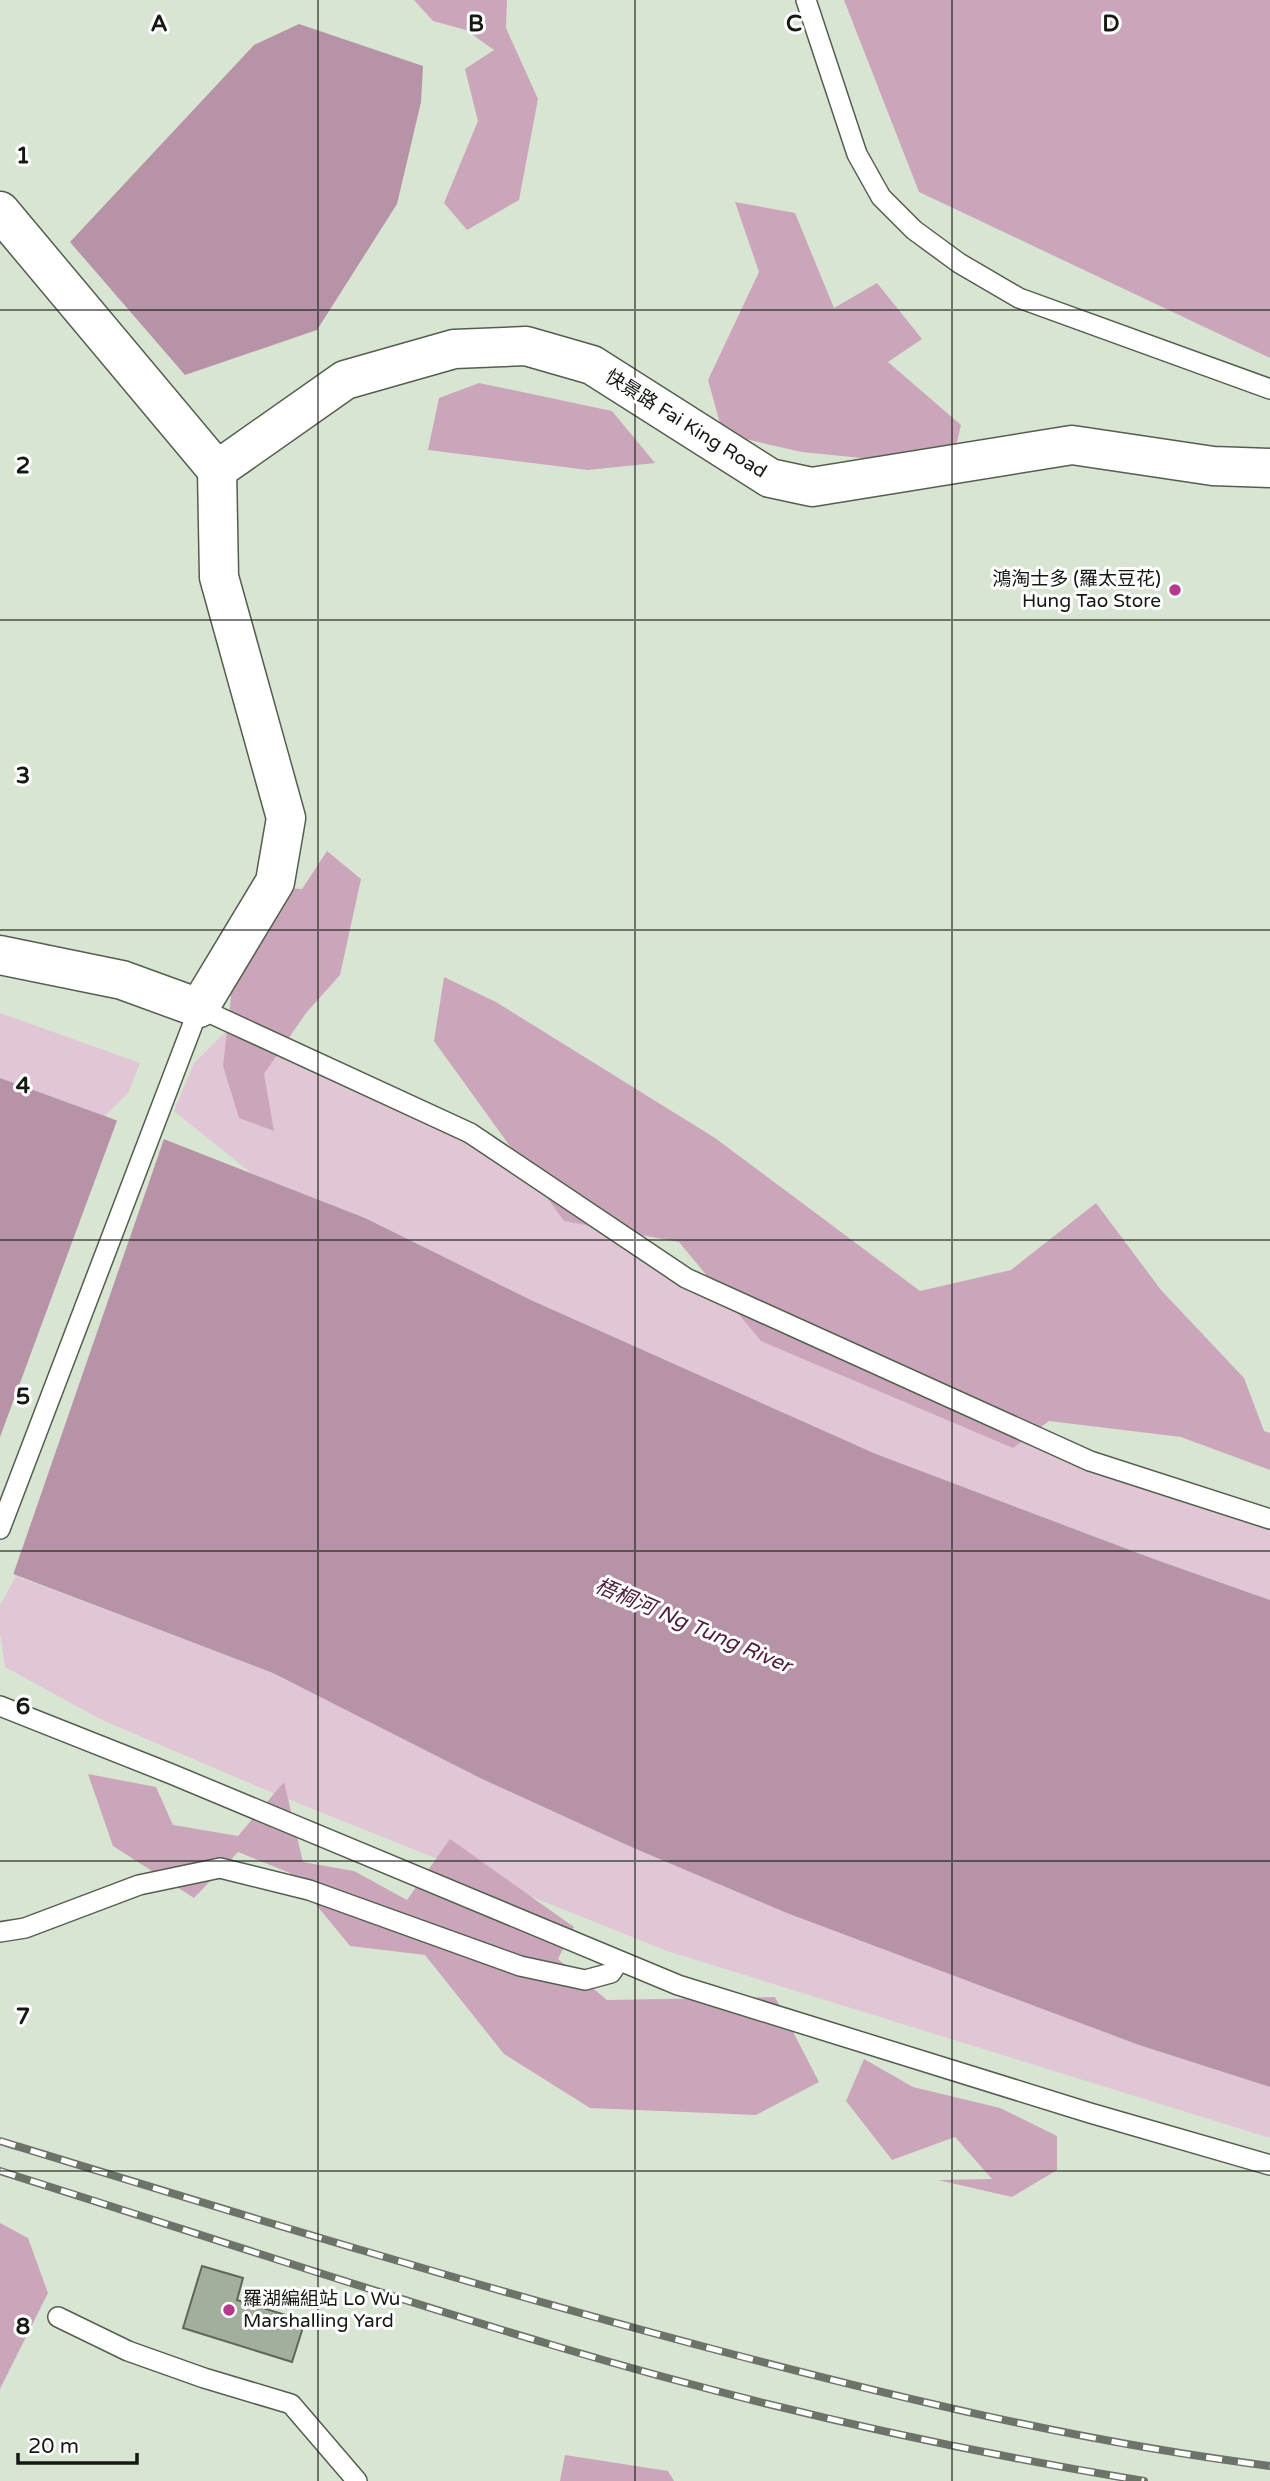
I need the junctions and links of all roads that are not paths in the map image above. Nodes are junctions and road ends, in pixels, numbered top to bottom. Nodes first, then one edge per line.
1 (806, 0) edge
2 (0, 211) edge
3 (1270, 389) edge
4 (1270, 468) edge
5 (217, 470) junction
6 (0, 955) edge
7 (199, 1008) junction
8 (1270, 1519) edge
9 (0, 1529) edge
10 (0, 1706) edge
11 (0, 1932) edge
12 (619, 1961) junction
13 (1270, 2165) edge
14 (58, 2317) dead end
15 (357, 2481) edge

1 - 3 lane
2 - 5 street
4 - 5 street, 快景路 Fai King Road
5 - 7 street
6 - 7 street
7 - 8 lane
7 - 9 lane
10 - 12 lane
11 - 12 lane
12 - 13 lane
14 - 15 lane

